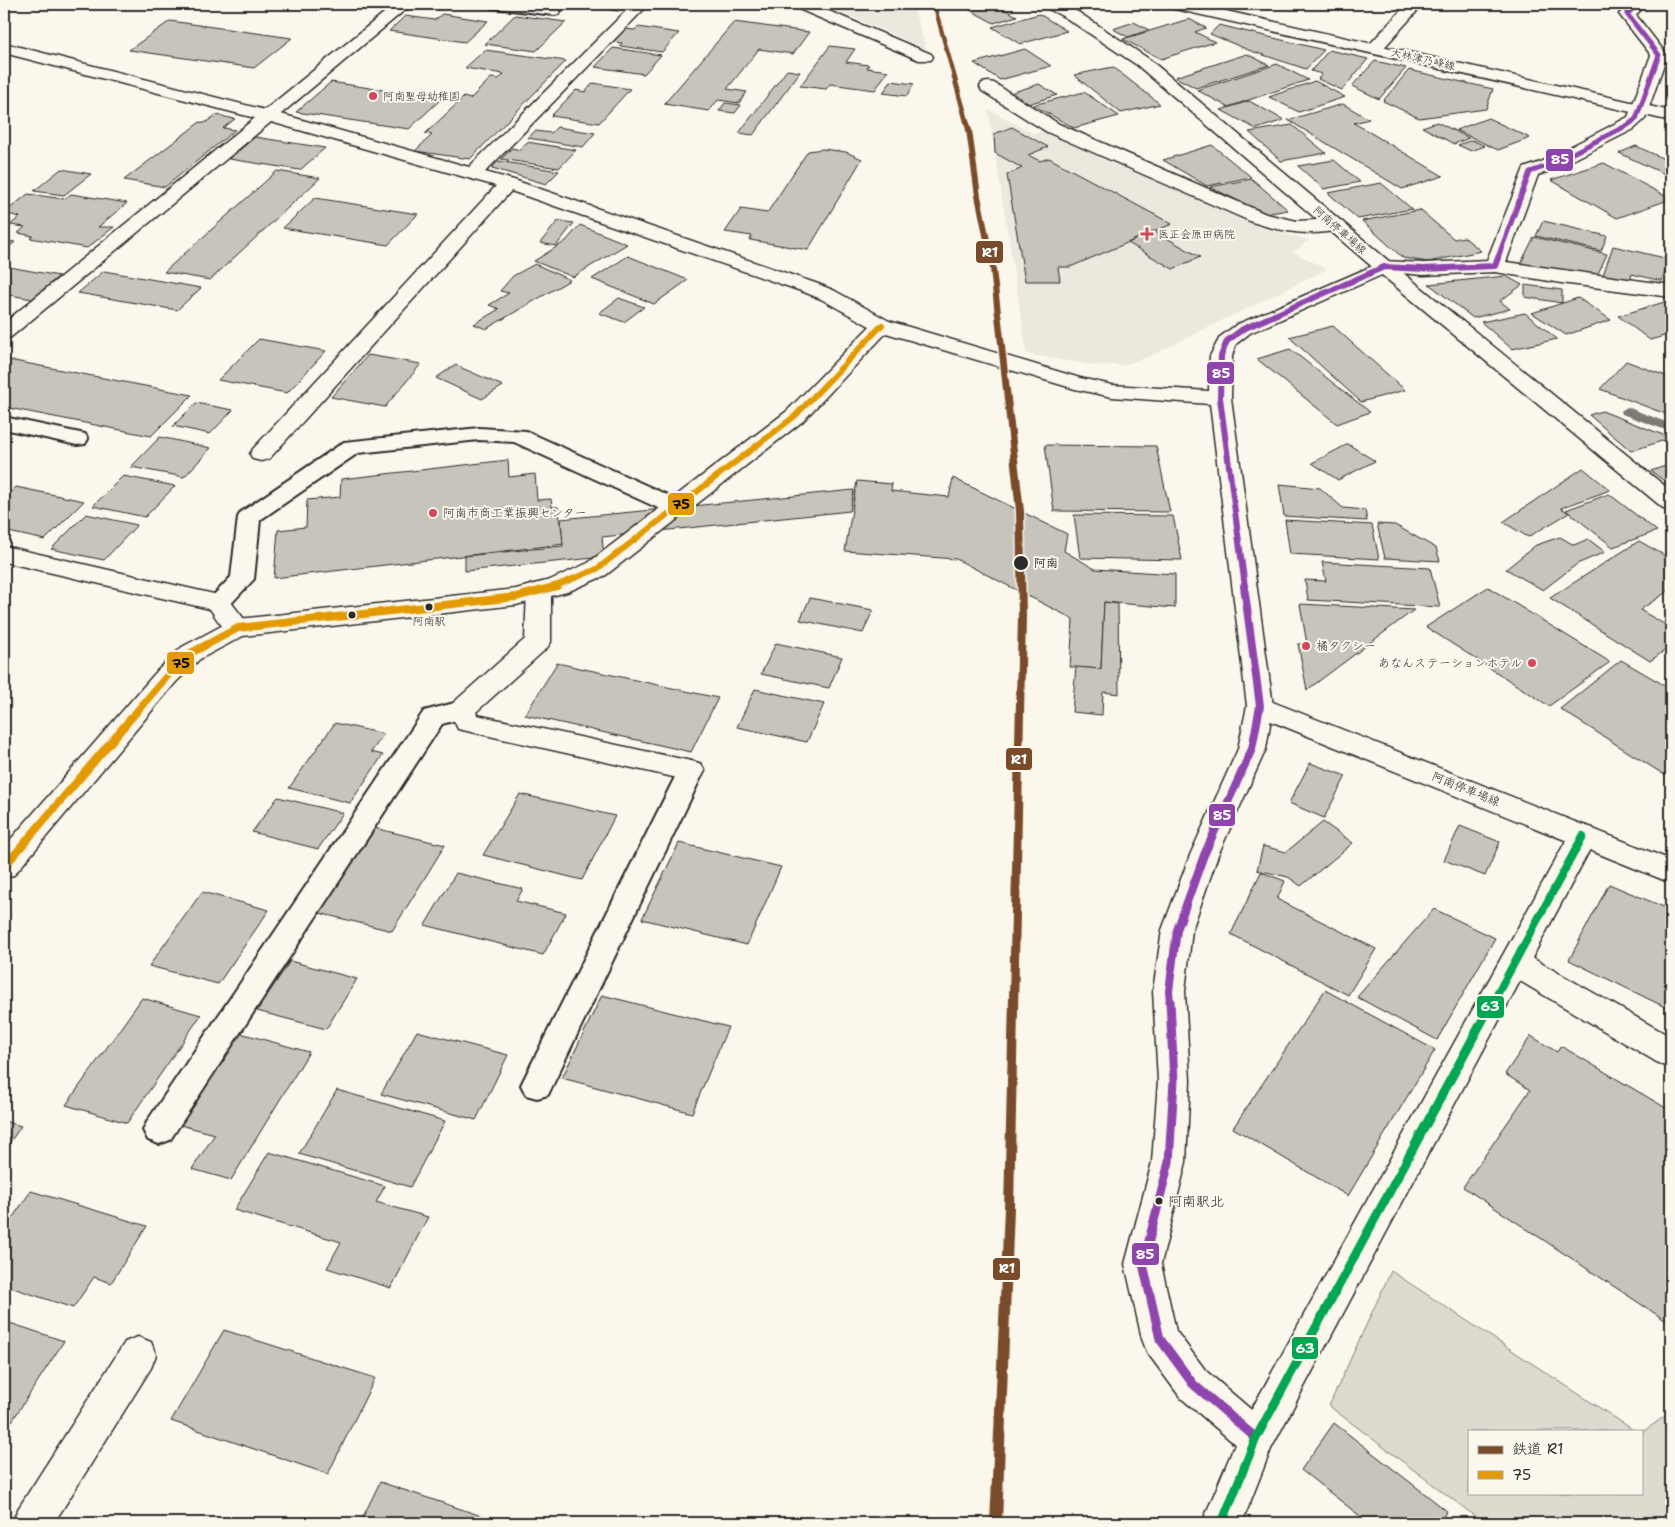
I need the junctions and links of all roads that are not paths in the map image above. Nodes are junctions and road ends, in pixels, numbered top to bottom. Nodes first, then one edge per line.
1 (404, 4) edge
2 (494, 4) edge
3 (641, 4) edge
4 (799, 4) edge
5 (1050, 4) edge
6 (1175, 4) edge
7 (1420, 4) edge
8 (1629, 4) edge
9 (554, 11) dead end
10 (4, 48) edge
11 (1375, 48) junction
12 (924, 57) dead end
13 (988, 87) dead end
14 (1640, 109) junction
15 (268, 116) junction
16 (1671, 116) edge
17 (472, 175) junction
18 (508, 184) junction
19 (1335, 225) junction
20 (1495, 266) junction
21 (1384, 267) junction
22 (1671, 291) edge
23 (882, 325) junction
24 (4, 333) edge
25 (1220, 398) junction
26 (4, 423) edge
27 (78, 440) dead end
28 (261, 454) dead end
29 (1671, 504) edge
30 (676, 508) junction
31 (4, 554) edge
32 (539, 591) junction
33 (218, 603) junction
34 (238, 628) junction
35 (1260, 706) junction
36 (462, 710) junction
37 (691, 772) joint
38 (1583, 836) junction
39 (4, 867) edge
40 (1671, 872) edge
41 (1514, 963) junction
42 (1671, 1054) edge
43 (537, 1085) dead end
44 (159, 1130) dead end
45 (138, 1355) dead end
46 (1256, 1438) junction
47 (32, 1523) edge
48 (1222, 1523) edge

1 - 15 street
2 - 9 lane
3 - 17 street
4 - 12 street
5 - 19 street, 阿南停車場線
6 - 11 street, 大林津乃峰線
7 - 11 street
8 - 14 street
10 - 15 street
11 - 14 street, 大林津乃峰線
13 - 19 street
14 - 16 street, 大林津乃峰線
14 - 20 street
15 - 17 street
15 - 24 street
17 - 18 street
18 - 23 street
18 - 28 street
19 - 21 street, 阿南停車場線
20 - 21 street
20 - 22 street
21 - 25 street
21 - 29 street, 阿南停車場線
23 - 25 street
23 - 30 street
25 - 35 street
26 - 27 lane
30 - 32 street
30 - 33 lane
31 - 33 street
32 - 34 street
32 - 36 street
33 - 34 street
34 - 39 street
35 - 38 street, 阿南停車場線
35 - 46 street
36 - 37 street
36 - 44 lane
37 - 43 lane
38 - 40 street, 阿南停車場線
38 - 41 street
41 - 42 street
41 - 46 street
45 - 47 street
46 - 48 street

